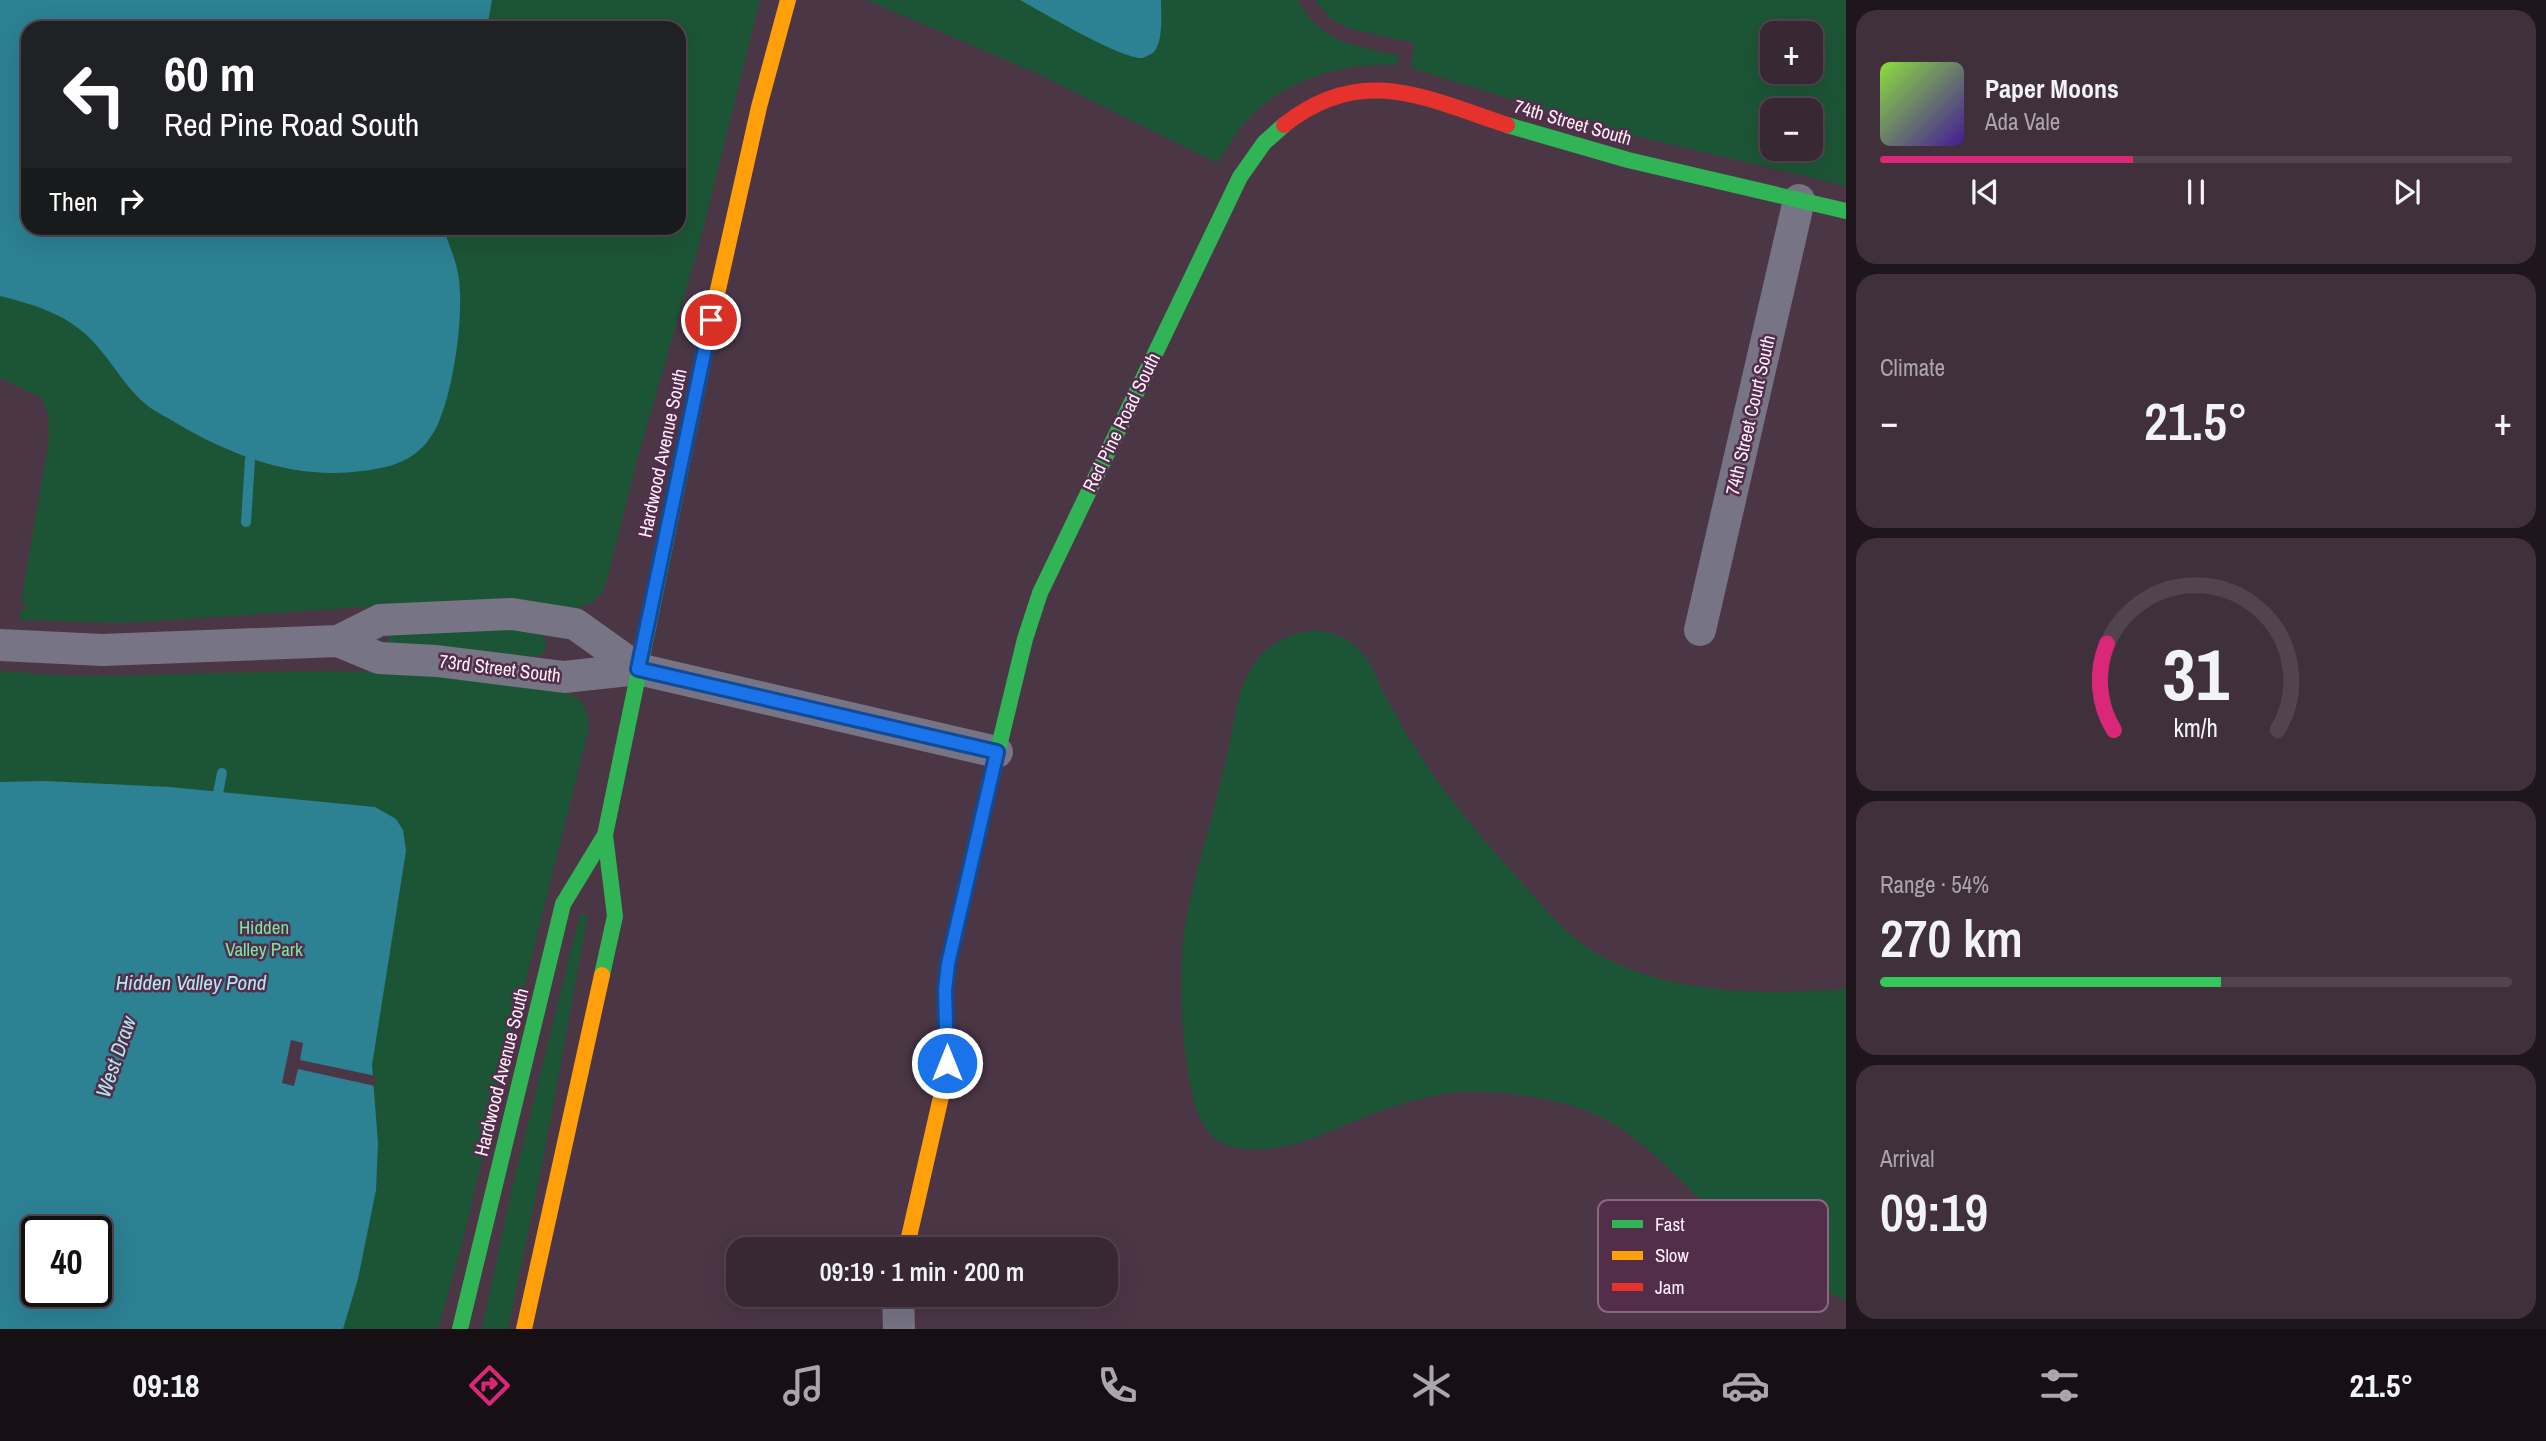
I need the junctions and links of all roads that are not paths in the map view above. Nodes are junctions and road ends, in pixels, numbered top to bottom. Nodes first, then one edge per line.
1 (788, 0) edge
2 (1292, 117) joint
3 (1799, 200) junction
4 (1846, 211) edge
5 (1700, 630) dead end
6 (338, 641) junction
7 (0, 645) edge
8 (638, 669) junction
9 (997, 752) junction
10 (605, 835) junction
11 (909, 1237) edge
12 (898, 1307) edge
13 (460, 1329) edge
14 (524, 1329) edge
15 (899, 1329) edge

1 - 8 street, Hardwood Avenue South
2 - 3 street, 74th Street South
2 - 9 street, Red Pine Road South
3 - 4 street, 74th Street South
3 - 5 street, 74th Street Court South
6 - 7 street, 73rd Street South
6 - 8 street, 73rd Street South
6 - 8 street, 73rd Street South
8 - 9 street
8 - 10 street, Hardwood Avenue South
9 - 11 street, Red Pine Road South
10 - 13 street, Hardwood Avenue South
10 - 14 street, Hardwood Avenue South
12 - 15 street

